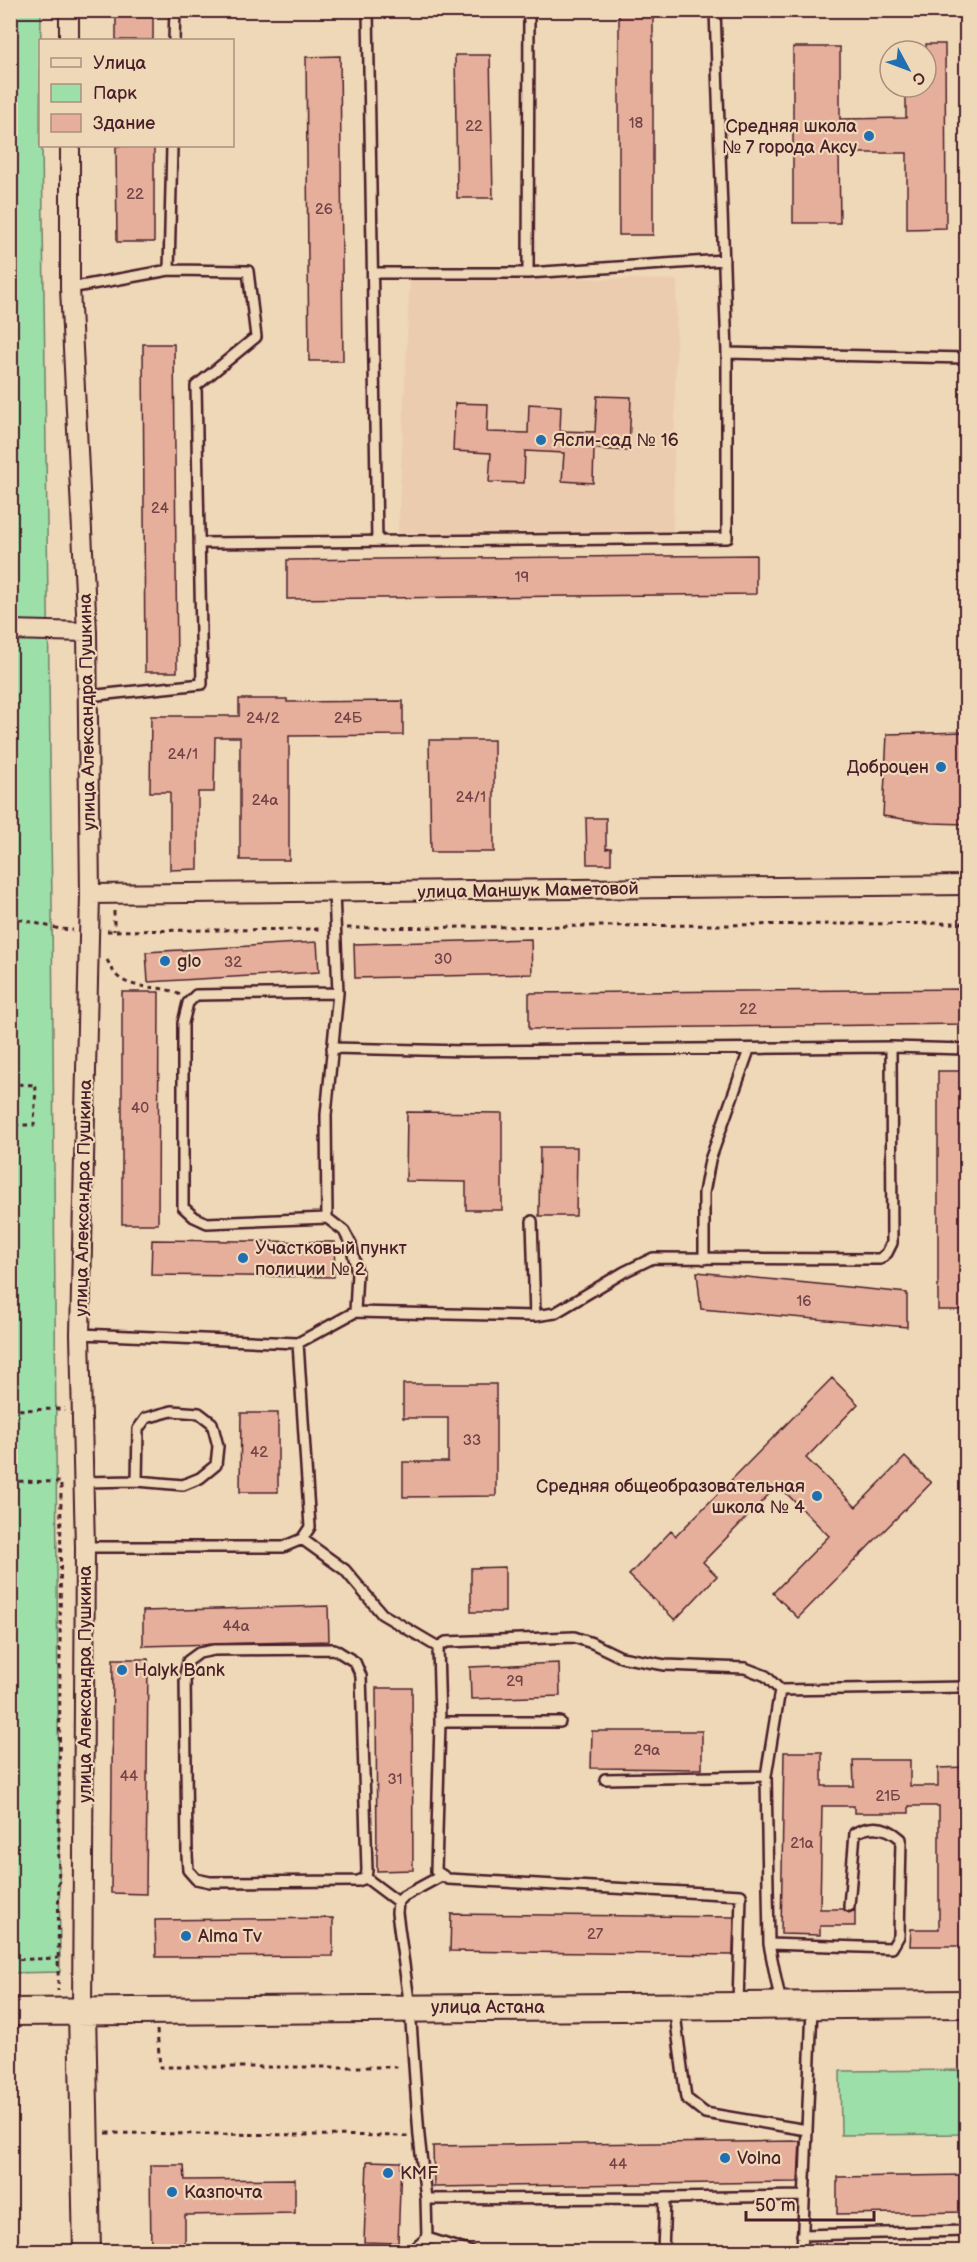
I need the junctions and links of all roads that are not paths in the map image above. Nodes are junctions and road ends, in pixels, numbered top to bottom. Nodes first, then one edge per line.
1 (69, 10) edge
2 (175, 10) edge
3 (368, 10) edge
4 (529, 10) edge
5 (715, 10) edge
6 (69, 39) edge
7 (174, 39) edge
8 (70, 147) edge
9 (172, 147) edge
10 (724, 260) junction
11 (169, 270) junction
12 (373, 273) junction
13 (528, 273) junction
14 (70, 288) junction
15 (727, 353) junction
16 (966, 358) edge
17 (377, 541) junction
18 (199, 543) junction
19 (10, 630) edge
20 (87, 632) junction
21 (88, 696) junction
22 (966, 885) edge
23 (334, 892) junction
24 (90, 894) junction
25 (338, 993) junction
26 (891, 1047) junction
27 (332, 1048) junction
28 (966, 1049) edge
29 (749, 1050) junction
30 (327, 1218) junction
31 (532, 1221) dead end
32 (704, 1258) junction
33 (355, 1312) junction
34 (535, 1316) junction
35 (80, 1334) junction
36 (298, 1343) junction
37 (137, 1481) junction
38 (84, 1482) junction
39 (302, 1539) junction
40 (86, 1547) junction
41 (438, 1647) junction
42 (966, 1687) edge
43 (780, 1690) junction
44 (440, 1722) junction
45 (560, 1722) dead end
46 (766, 1776) junction
47 (605, 1779) dead end
48 (441, 1876) junction
49 (366, 1878) junction
50 (398, 1902) junction
51 (849, 1906) dead end
52 (769, 1944) junction
53 (966, 2004) edge
54 (781, 2005) junction
55 (812, 2005) junction
56 (674, 2006) junction
57 (738, 2006) junction
58 (410, 2008) junction
59 (70, 2011) junction
60 (10, 2013) edge
61 (807, 2130) junction
62 (804, 2196) junction
63 (665, 2198) junction
64 (426, 2199) junction
65 (966, 2231) edge
66 (802, 2235) junction
67 (427, 2238) junction
68 (454, 2249) edge
69 (87, 2252) edge
70 (411, 2252) edge
71 (471, 2252) edge
72 (663, 2252) edge
73 (802, 2252) edge

1 - 6 street
2 - 7 lane
3 - 12 lane
4 - 13 lane
5 - 10 lane
8 - 14 street, улица Александра Пушкина
9 - 11 lane
10 - 13 lane
10 - 15 lane
11 - 14 lane
11 - 18 lane
12 - 13 lane
12 - 17 lane
14 - 20 street, улица Александра Пушкина
15 - 16 lane
15 - 17 lane
17 - 18 lane
18 - 21 lane
19 - 20 street
20 - 21 street, улица Александра Пушкина
21 - 24 street, улица Александра Пушкина
22 - 23 street, улица Маншук Маметовой
23 - 24 street, улица Маншук Маметовой
23 - 25 lane
24 - 35 street, улица Александра Пушкина
25 - 27 lane
25 - 30 lane
26 - 28 lane
26 - 29 lane
26 - 32 lane
27 - 29 lane
27 - 30 lane
29 - 32 lane
30 - 33 lane
31 - 34 lane
32 - 34 lane
33 - 34 lane
33 - 36 lane
35 - 36 lane
35 - 38 street, улица Александра Пушкина
36 - 39 lane
37 - 37 lane
37 - 38 lane
38 - 40 street, улица Александра Пушкина
39 - 40 lane
39 - 41 lane
40 - 59 street, улица Александра Пушкина
41 - 43 lane
41 - 44 lane
42 - 43 lane
43 - 46 lane
44 - 45 lane
44 - 48 lane
46 - 47 lane
46 - 52 lane
48 - 50 lane
48 - 57 lane
49 - 49 lane
49 - 50 lane
50 - 58 lane
51 - 52 lane
52 - 54 lane
53 - 55 street, улица Астана
54 - 55 street, улица Астана
54 - 57 street, улица Астана
55 - 61 lane
56 - 57 street, улица Астана
56 - 58 street, улица Астана
56 - 61 lane
58 - 59 street, улица Астана
58 - 64 lane
59 - 60 street, улица Астана
59 - 69 street, улица Александра Пушкина
61 - 62 lane
62 - 63 lane
62 - 66 lane
63 - 64 lane
63 - 72 lane
64 - 67 lane
65 - 66 lane
66 - 73 lane
67 - 68 lane
67 - 70 lane
68 - 71 lane

